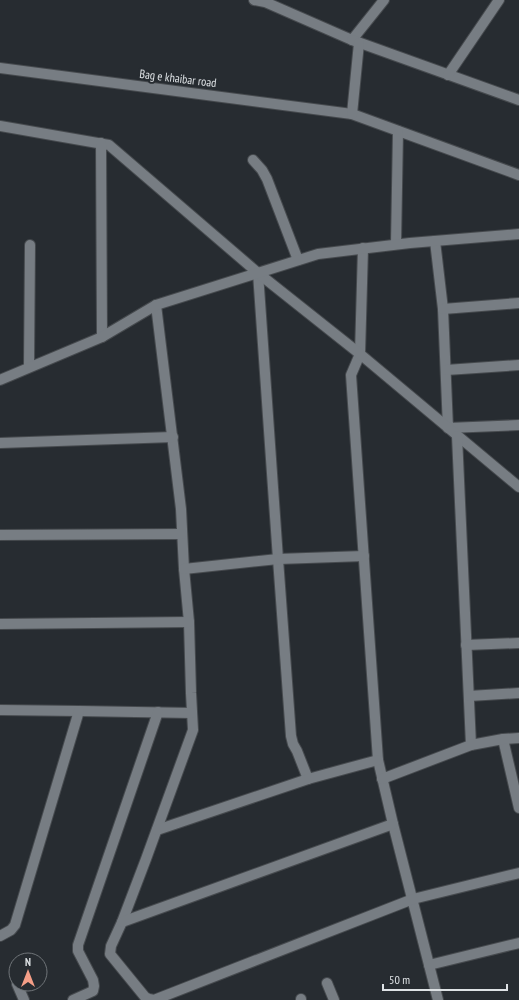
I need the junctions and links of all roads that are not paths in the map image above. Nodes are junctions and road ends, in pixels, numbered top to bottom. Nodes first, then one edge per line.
1 (254, 0) edge
2 (384, 0) edge
3 (499, 0) edge
4 (355, 41) junction
5 (0, 68) edge
6 (448, 75) junction
7 (519, 100) edge
8 (352, 114) junction
9 (0, 126) edge
10 (398, 132) junction
11 (101, 143) junction
12 (253, 160) dead end
13 (519, 175) edge
14 (519, 234) edge
15 (435, 241) junction
16 (396, 244) junction
17 (30, 246) dead end
18 (363, 248) junction
19 (298, 260) junction
20 (258, 273) junction
21 (519, 303) edge
22 (156, 305) junction
23 (443, 309) junction
24 (102, 337) junction
25 (360, 354) junction
26 (519, 365) edge
27 (30, 367) junction
28 (446, 370) junction
29 (0, 380) edge
30 (519, 425) edge
31 (448, 428) junction
32 (457, 436) junction
33 (173, 437) junction
34 (0, 443) edge
35 (519, 486) edge
36 (182, 534) junction
37 (0, 535) edge
38 (364, 556) junction
39 (278, 559) junction
40 (184, 569) junction
41 (189, 622) junction
42 (0, 624) edge
43 (519, 643) edge
44 (466, 645) junction
45 (519, 693) edge
46 (469, 696) junction
47 (0, 710) edge
48 (80, 710) junction
49 (158, 712) junction
50 (192, 713) junction
51 (519, 738) edge
52 (504, 739) junction
53 (471, 745) junction
54 (378, 760) junction
55 (308, 779) junction
56 (382, 779) junction
57 (519, 808) edge
58 (393, 824) junction
59 (157, 830) junction
60 (519, 873) edge
61 (413, 899) junction
62 (122, 922) junction
63 (0, 936) edge
64 (519, 943) edge
65 (429, 965) junction
66 (327, 983) dead end
67 (73, 1000) edge
68 (334, 1000) edge
69 (438, 1000) edge

1 - 4 street
2 - 4 street
3 - 6 street
4 - 6 street
4 - 8 street
5 - 8 street, Bag e khaibar road
6 - 7 street
8 - 10 street, Bag e khaibar road
9 - 11 street
10 - 13 street, Bag e khaibar road
10 - 16 street
11 - 20 street
11 - 24 street
12 - 19 street
14 - 15 street
15 - 16 street
15 - 23 street
16 - 18 street
17 - 27 street
18 - 19 street
18 - 25 street
19 - 20 street
20 - 22 street
20 - 25 street
20 - 39 street
21 - 23 street
22 - 24 street
22 - 33 street
23 - 28 street
24 - 27 street
25 - 31 street
25 - 38 street
26 - 28 street
27 - 29 street
28 - 31 street
30 - 31 street
31 - 32 street
32 - 35 street
32 - 44 street
33 - 34 street
33 - 36 street
36 - 37 street
36 - 40 street
38 - 39 street
38 - 54 street
39 - 40 street
39 - 55 street
40 - 41 street
41 - 42 street
41 - 50 street
43 - 44 street
44 - 46 street
45 - 46 street
46 - 53 street
47 - 48 street
48 - 49 street
48 - 63 street
49 - 50 street
49 - 67 street
50 - 59 street
51 - 52 street
52 - 53 street
52 - 57 street
53 - 56 street
54 - 55 street
54 - 56 street
55 - 59 street
56 - 58 street
58 - 61 street
58 - 62 street
59 - 62 street
60 - 61 street
61 - 62 street
61 - 65 street
64 - 65 street
65 - 69 street
66 - 68 street

